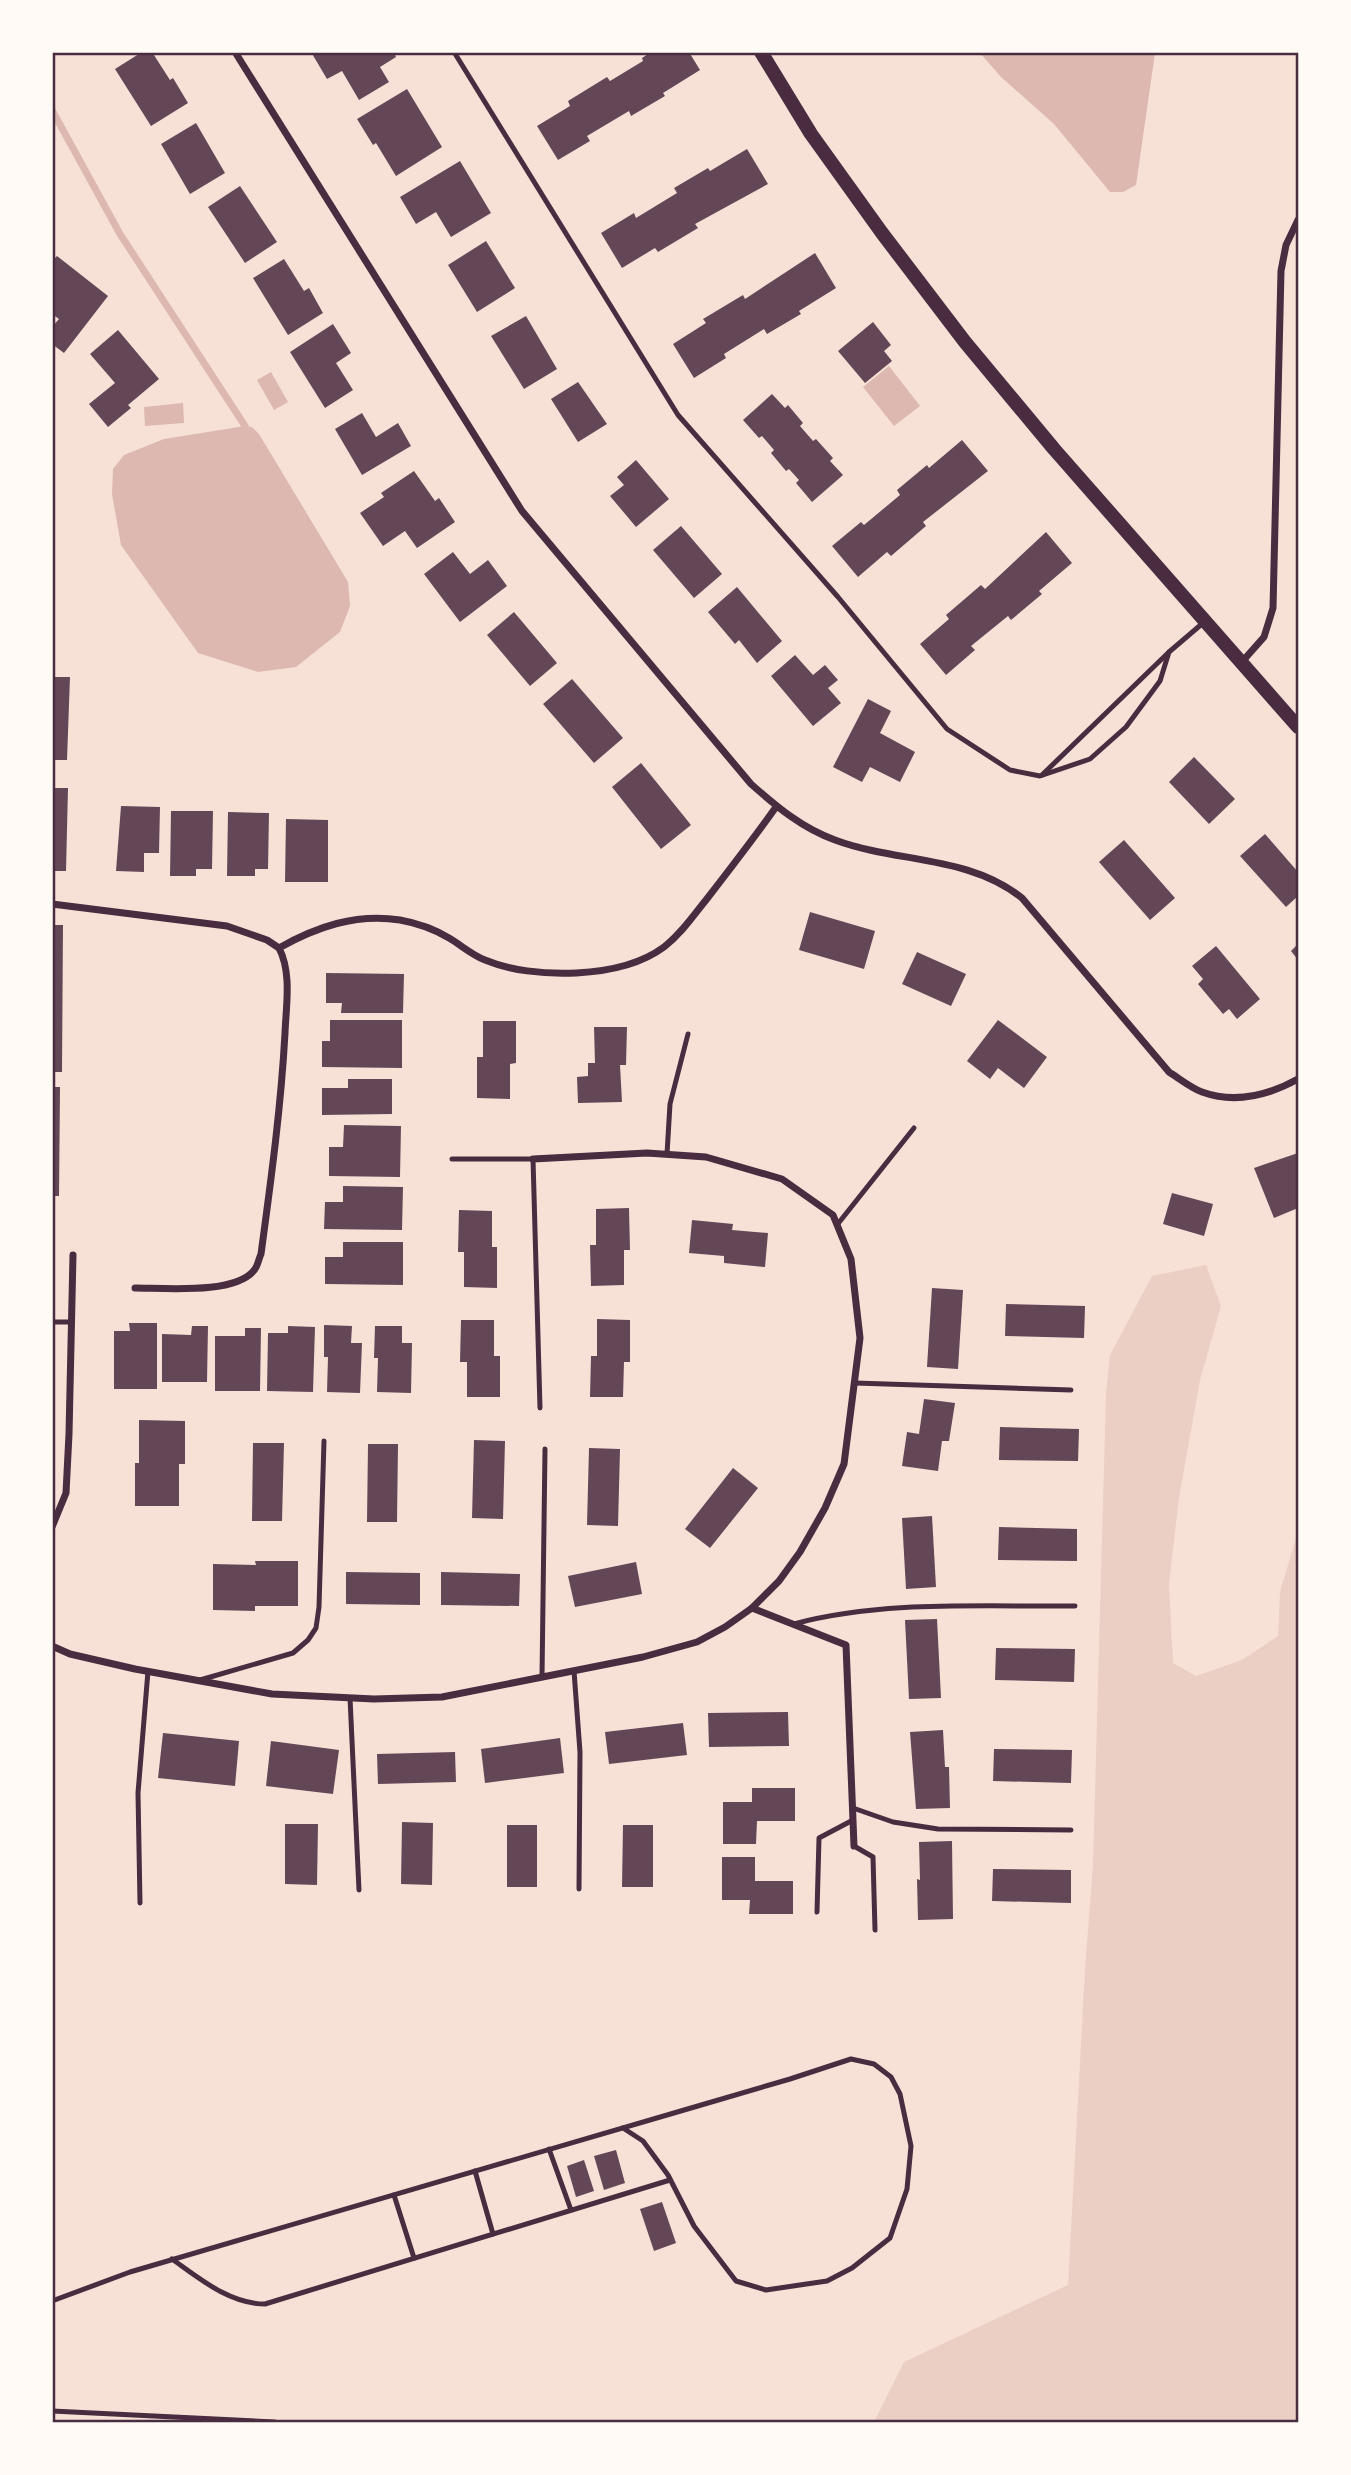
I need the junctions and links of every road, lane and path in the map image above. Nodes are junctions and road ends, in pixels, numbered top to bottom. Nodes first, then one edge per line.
1 (235, 52) edge
2 (454, 52) edge
3 (761, 52) edge
4 (1298, 220) edge
5 (1205, 621) junction
6 (1169, 652) junction
7 (1241, 663) junction
8 (1298, 727) edge
9 (1040, 776) junction
10 (776, 807) junction
11 (52, 904) edge
12 (279, 948) junction
13 (688, 1034) dead end
14 (1298, 1079) edge
15 (914, 1128) dead end
16 (667, 1154) junction
17 (452, 1159) dead end
18 (533, 1159) junction
19 (837, 1225) junction
20 (73, 1255) dead end
21 (135, 1288) dead end
22 (52, 1322) edge
23 (72, 1322) junction
24 (855, 1383) junction
25 (1071, 1390) dead end
26 (540, 1408) dead end
27 (324, 1441) dead end
28 (545, 1449) dead end
29 (52, 1527) edge
30 (1075, 1606) dead end
31 (752, 1608) junction
32 (791, 1625) junction
33 (52, 1646) edge
34 (148, 1671) junction
35 (574, 1671) junction
36 (542, 1677) junction
37 (197, 1681) junction
38 (350, 1698) junction
39 (853, 1808) junction
40 (853, 1820) junction
41 (1071, 1830) dead end
42 (854, 1846) joint
43 (579, 1889) dead end
44 (359, 1890) dead end
45 (140, 1903) dead end
46 (817, 1912) dead end
47 (876, 1930) dead end
48 (624, 2128) junction
49 (549, 2149) junction
50 (475, 2171) junction
51 (670, 2180) junction
52 (394, 2195) junction
53 (571, 2210) junction
54 (493, 2234) junction
55 (414, 2258) junction
56 (172, 2259) junction
57 (52, 2301) edge
58 (52, 2411) edge
59 (275, 2423) edge

1 - 10 street
2 - 9 lane
3 - 5 main road
4 - 7 street
5 - 6 lane
5 - 7 main road
6 - 9 lane
6 - 9 lane
7 - 8 main road
10 - 12 street
10 - 14 street
11 - 12 street
12 - 21 street
13 - 16 lane
15 - 19 lane
16 - 18 street
16 - 19 street
17 - 18 lane
18 - 26 lane
19 - 24 street
20 - 23 street
22 - 23 lane
23 - 29 street
24 - 25 lane
24 - 31 street
27 - 37 lane
28 - 36 lane
30 - 32 lane
31 - 32 street
31 - 35 street
32 - 39 street
33 - 34 street
34 - 37 street
34 - 45 lane
35 - 36 street
35 - 43 lane
36 - 38 street
37 - 38 street
38 - 44 lane
39 - 40 street
39 - 41 lane
40 - 42 street
40 - 46 lane
42 - 47 lane
48 - 49 lane
48 - 51 lane
48 - 51 lane
49 - 50 lane
49 - 53 lane
50 - 52 lane
50 - 54 lane
51 - 53 lane
52 - 55 lane
52 - 56 lane
53 - 54 lane
54 - 55 lane
55 - 56 lane
56 - 57 lane
58 - 59 lane

